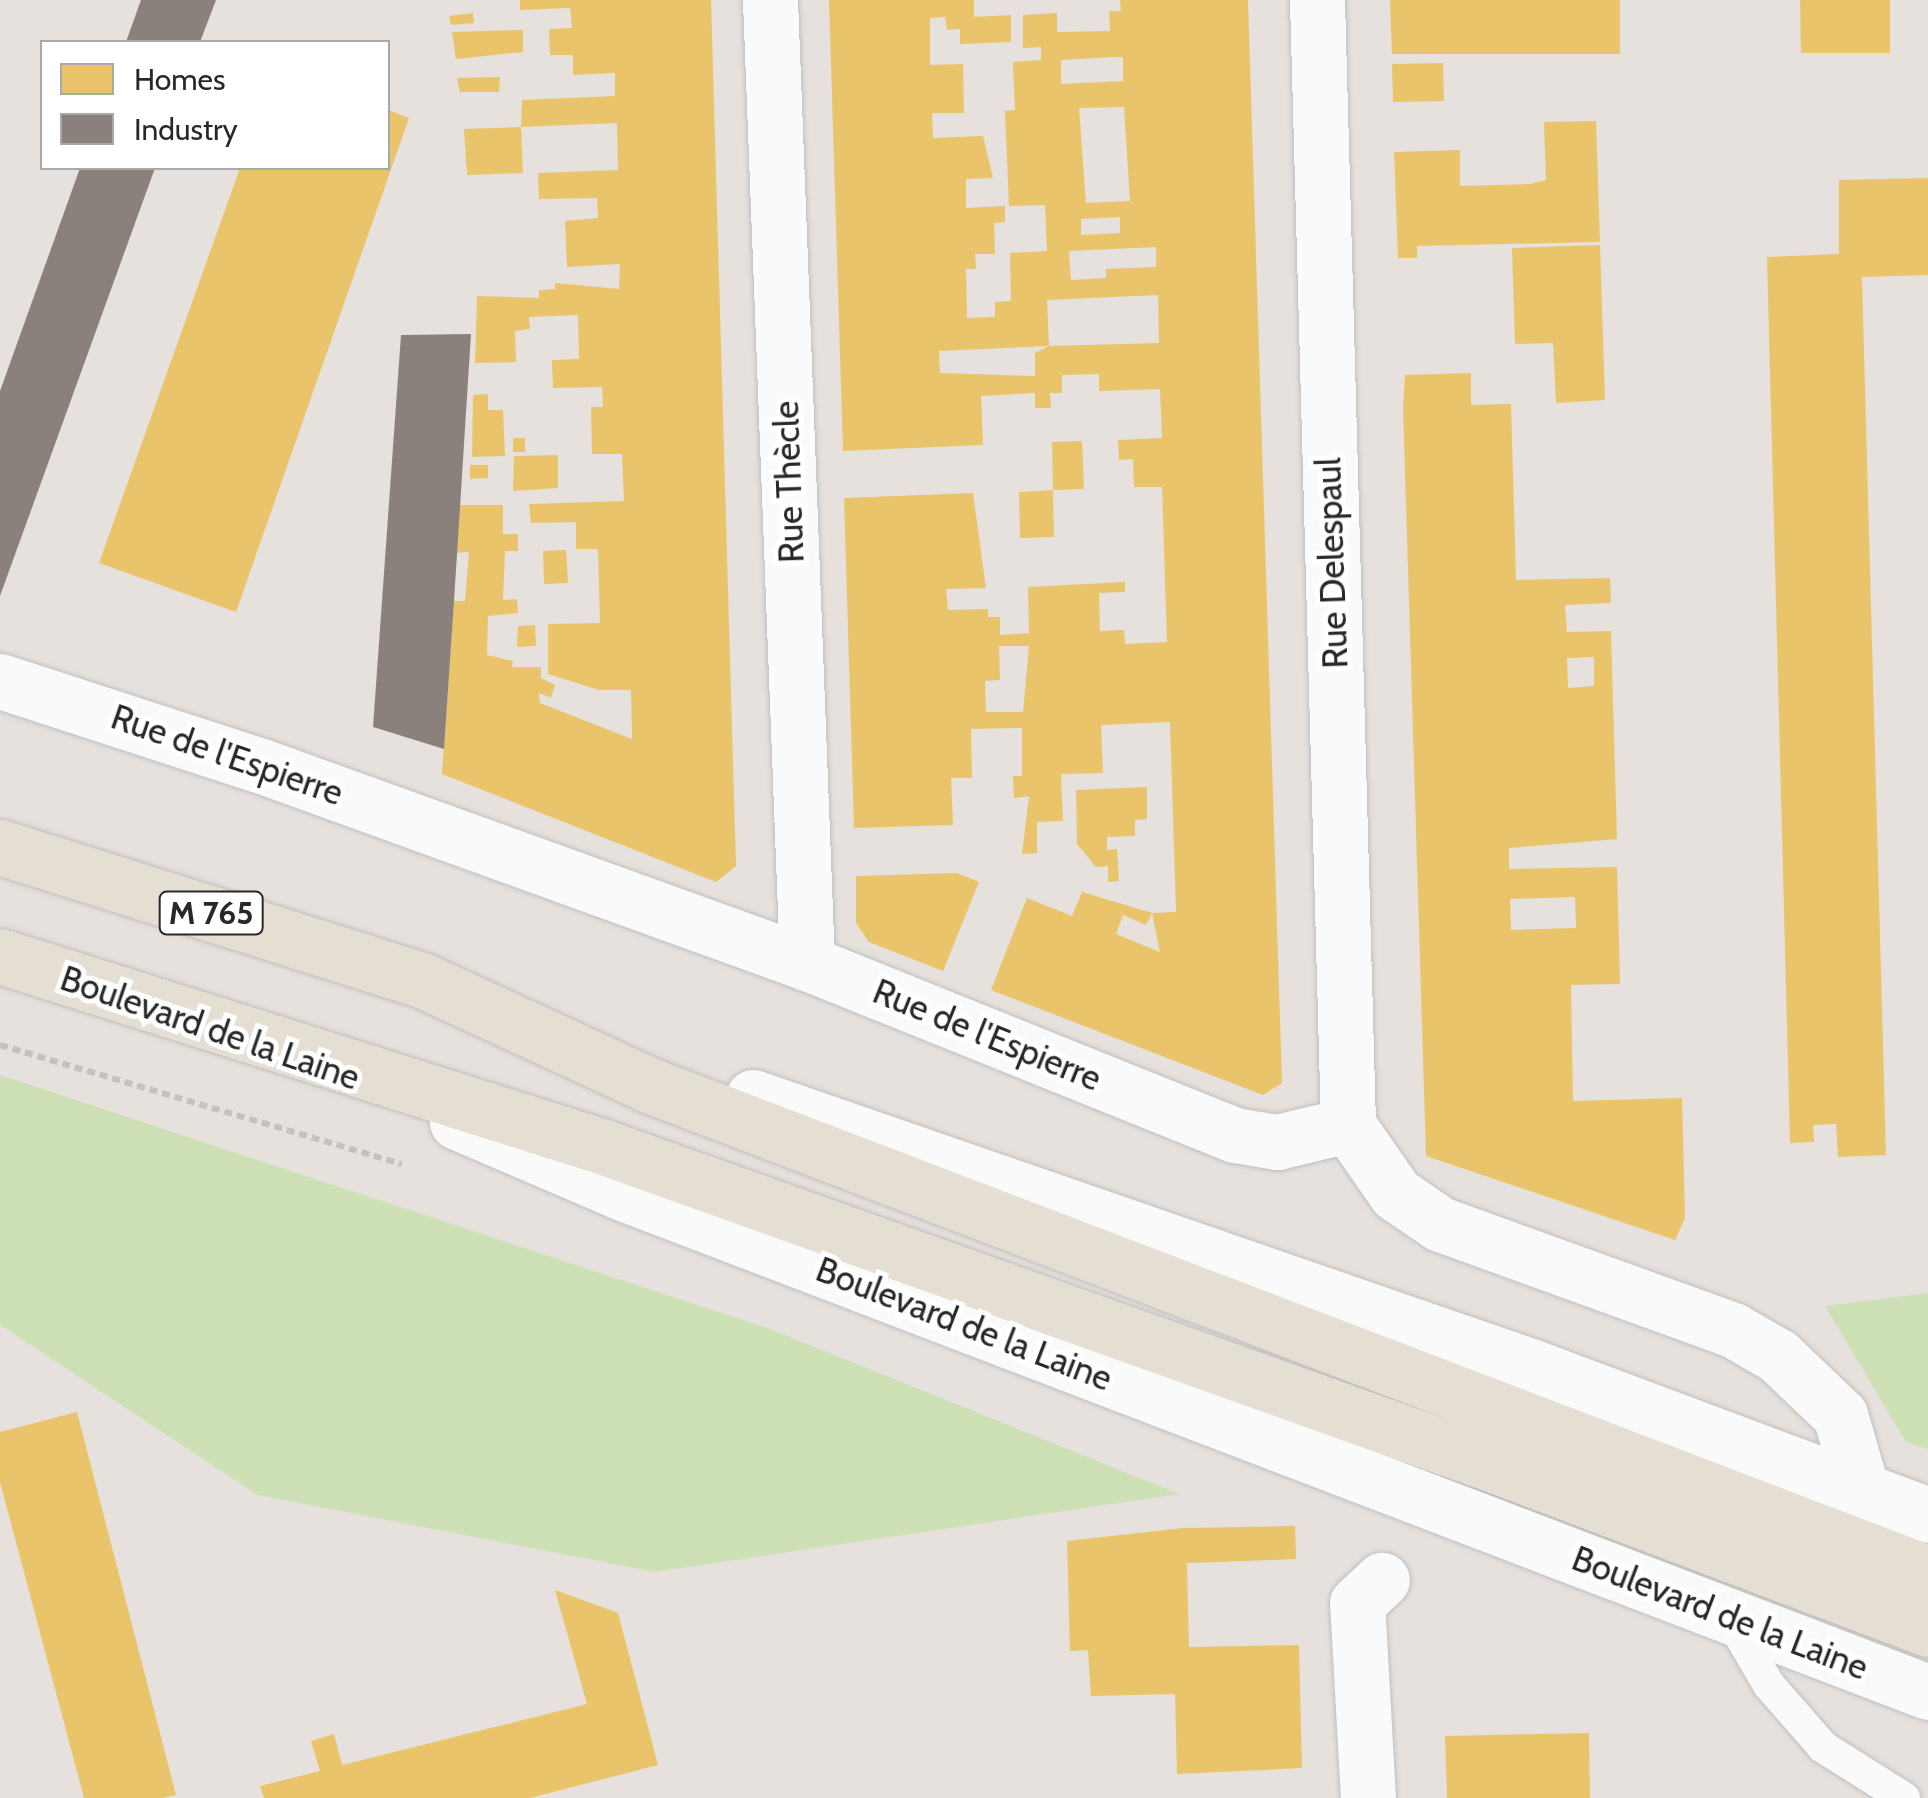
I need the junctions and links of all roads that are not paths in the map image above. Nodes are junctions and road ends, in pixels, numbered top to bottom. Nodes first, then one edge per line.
1 (770, 0) edge
2 (1317, 0) edge
3 (0, 681) edge
4 (0, 847) edge
5 (0, 956) edge
6 (808, 963) junction
7 (422, 980) junction
8 (308, 1057) junction
9 (1348, 1126) junction
10 (1862, 1490) junction
11 (1928, 1515) edge
12 (1928, 1573) edge
13 (1382, 1580) dead end
14 (1729, 1617) junction
15 (1928, 1629) edge
16 (1928, 1692) edge
17 (1368, 1798) edge
18 (1904, 1798) edge

1 - 6 street, Rue Thècle
2 - 9 street, Rue Delespaul
3 - 6 street, Rue de l'Espierre
4 - 7 main road, M 765
5 - 8 main road, Boulevard de la Laine
6 - 9 street, Rue de l'Espierre
7 - 10 street, M 765
7 - 12 main road
8 - 14 street, Boulevard de la Laine
8 - 15 main road
9 - 10 street
10 - 11 street, M 765
13 - 17 street
14 - 16 street, Boulevard de la Laine
14 - 18 lane

